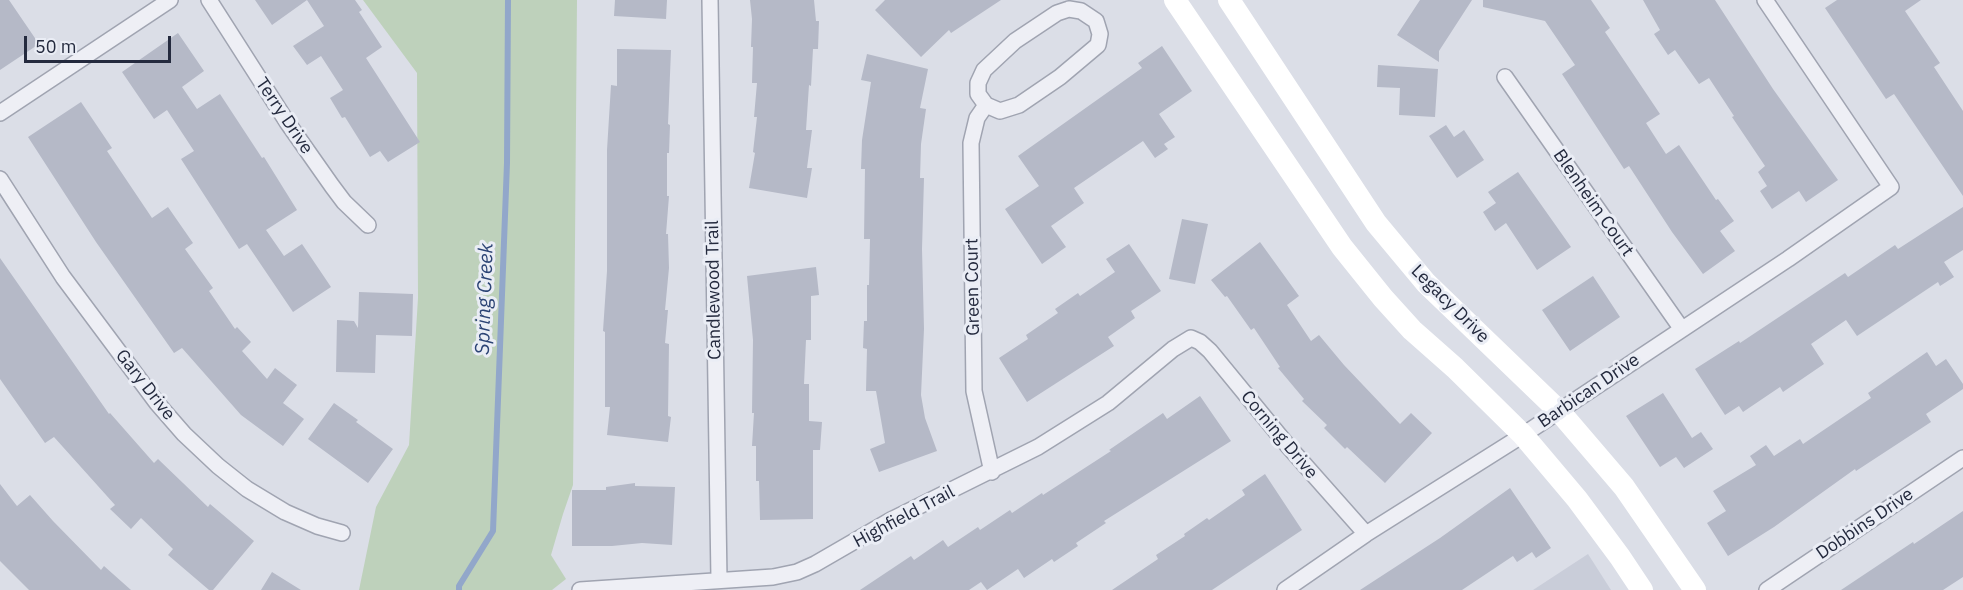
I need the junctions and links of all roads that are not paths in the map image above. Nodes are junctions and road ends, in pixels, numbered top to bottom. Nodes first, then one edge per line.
1 (170, 0) edge
2 (209, 0) edge
3 (710, 0) edge
4 (1175, 0) edge
5 (1229, 0) edge
6 (1765, 0) edge
7 (1505, 77) dead end
8 (986, 105) junction
9 (0, 113) edge
10 (0, 179) edge
11 (368, 225) dead end
12 (1681, 328) junction
13 (1191, 338) joint
14 (1559, 411) junction
15 (1523, 435) junction
16 (1963, 458) edge
17 (992, 472) junction
18 (342, 533) dead end
19 (1366, 534) junction
20 (719, 579) junction
21 (580, 590) edge
22 (1285, 590) edge
23 (1642, 590) edge
24 (1695, 590) edge
25 (1767, 590) edge

1 - 9 street
2 - 11 street, Terry Drive
3 - 20 street, Candlewood Trail
4 - 15 main road
5 - 14 main road, Legacy Drive
6 - 12 street, Barbican Drive
7 - 12 street, Blenheim Court
8 - 8 street
8 - 17 street, Green Court
10 - 18 street, Gary Drive
12 - 14 street, Barbican Drive
13 - 17 street, Highfield Trail
13 - 19 street, Corning Drive
14 - 15 street, Barbican Drive
14 - 24 main road, Legacy Drive
15 - 19 street, Barbican Drive
15 - 23 main road
16 - 25 street, Dobbins Drive
17 - 20 street, Highfield Trail
19 - 22 street, Barbican Drive
20 - 21 street, Highfield Trail

